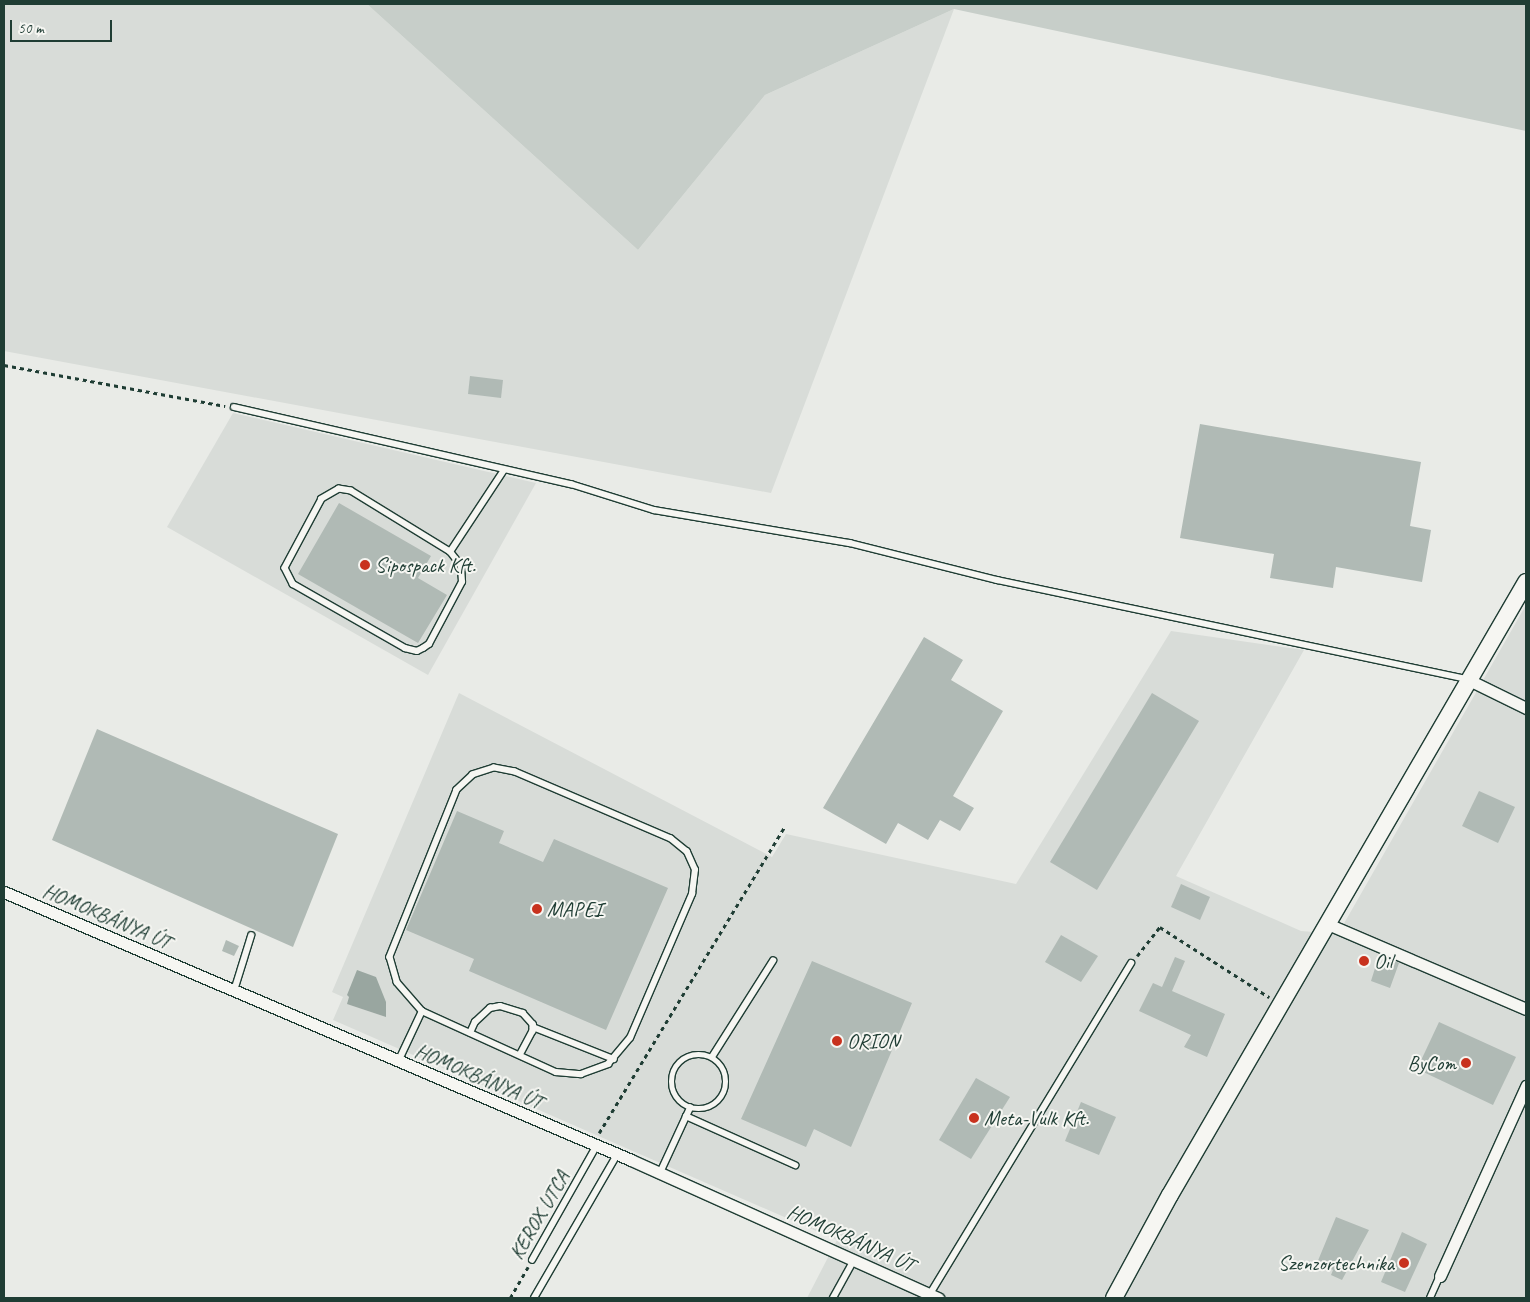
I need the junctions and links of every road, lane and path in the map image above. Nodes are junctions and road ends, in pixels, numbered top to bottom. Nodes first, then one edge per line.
1 (4, 365) edge
2 (234, 407) joint
3 (504, 470) junction
4 (450, 552) junction
5 (1526, 582) edge
6 (1470, 680) junction
7 (1526, 708) edge
8 (784, 827) dead end
9 (4, 892) edge
10 (1330, 925) junction
11 (251, 936) dead end
12 (772, 960) dead end
13 (1131, 963) joint
14 (234, 991) junction
15 (1283, 1004) junction
16 (1526, 1009) edge
17 (422, 1011) junction
18 (533, 1028) junction
19 (470, 1033) junction
20 (520, 1056) junction
21 (712, 1058) junction
22 (614, 1059) junction
23 (398, 1062) junction
24 (1526, 1086) edge
25 (690, 1108) junction
26 (686, 1116) junction
27 (594, 1146) junction
28 (617, 1155) junction
29 (795, 1166) dead end
30 (660, 1173) junction
31 (532, 1260) joint
32 (854, 1260) junction
33 (1440, 1276) joint
34 (934, 1296) edge
35 (510, 1298) edge
36 (534, 1298) edge
37 (833, 1298) edge
38 (1114, 1298) edge
39 (1430, 1298) edge

1 - 2 path
2 - 3 lane
3 - 4 lane
3 - 6 lane
4 - 4 lane
5 - 6 main road
6 - 7 street
6 - 10 main road
8 - 27 path
9 - 14 street, HOMOKBÁNYA ÚT
10 - 15 main road
10 - 16 street
11 - 14 lane
12 - 21 lane
13 - 15 path
13 - 34 lane
14 - 23 street, HOMOKBÁNYA ÚT
15 - 38 main road
17 - 19 lane
17 - 22 lane
17 - 23 lane
18 - 19 lane
18 - 20 lane
18 - 22 lane
19 - 20 lane
20 - 22 lane
21 - 25 lane
21 - 25 lane
23 - 27 street, HOMOKBÁNYA ÚT
24 - 33 street
25 - 26 lane
26 - 29 lane
26 - 30 lane
27 - 28 street, HOMOKBÁNYA ÚT
27 - 31 lane, KEROX UTCA
28 - 30 street, HOMOKBÁNYA ÚT
28 - 36 lane
30 - 32 street, HOMOKBÁNYA ÚT
31 - 35 path, KEROX UTCA
32 - 34 street, HOMOKBÁNYA ÚT
32 - 37 lane
33 - 39 lane

